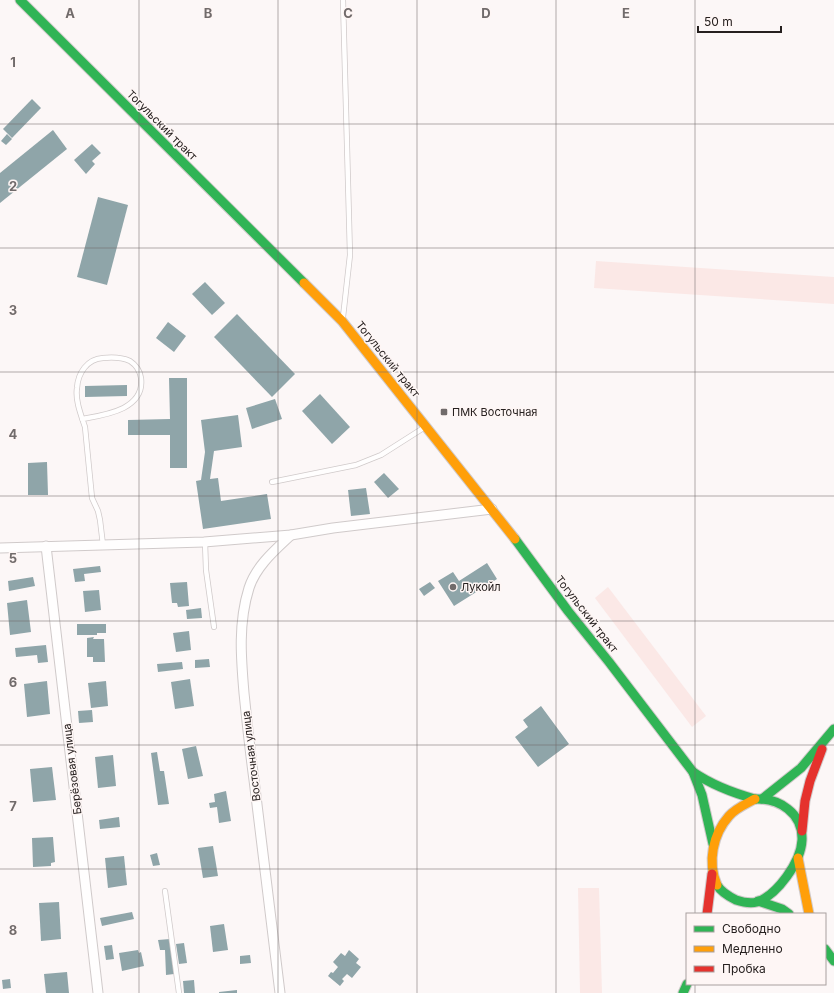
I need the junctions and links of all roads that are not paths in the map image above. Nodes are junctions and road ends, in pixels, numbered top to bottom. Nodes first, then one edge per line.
1 (20, 0) edge
2 (343, 0) edge
3 (342, 321) junction
4 (82, 419) junction
5 (426, 426) junction
6 (272, 482) dead end
7 (492, 509) junction
8 (292, 535) junction
9 (205, 542) junction
10 (103, 545) junction
11 (46, 546) junction
12 (0, 548) edge
13 (214, 627) dead end
14 (834, 729) edge
15 (826, 740) junction
16 (693, 772) junction
17 (758, 799) junction
18 (802, 831) junction
19 (713, 844) junction
20 (798, 858) junction
21 (712, 874) junction
22 (165, 891) dead end
23 (752, 904) junction
24 (707, 913) edge
25 (788, 913) edge
26 (809, 913) edge
27 (826, 950) edge
28 (834, 961) edge
29 (98, 993) edge
30 (179, 993) edge
31 (280, 993) edge

1 - 3 main road, Тогульский тракт
2 - 3 lane
3 - 5 main road, Тогульский тракт
4 - 4 lane
4 - 10 lane
5 - 6 lane
5 - 7 main road, Тогульский тракт
7 - 8 street
7 - 16 main road, Тогульский тракт
8 - 9 street
8 - 31 street, Восточная улица
9 - 10 street
9 - 13 lane
10 - 11 street
11 - 12 street
11 - 29 street, Берёзовая улица
14 - 15 main road
15 - 17 main road
15 - 18 main road
16 - 17 main road
16 - 19 main road
17 - 18 main road
17 - 19 main road
18 - 20 main road
19 - 21 main road
20 - 23 main road
20 - 26 main road
21 - 23 main road
21 - 24 main road
22 - 30 lane
23 - 25 main road
27 - 28 main road

